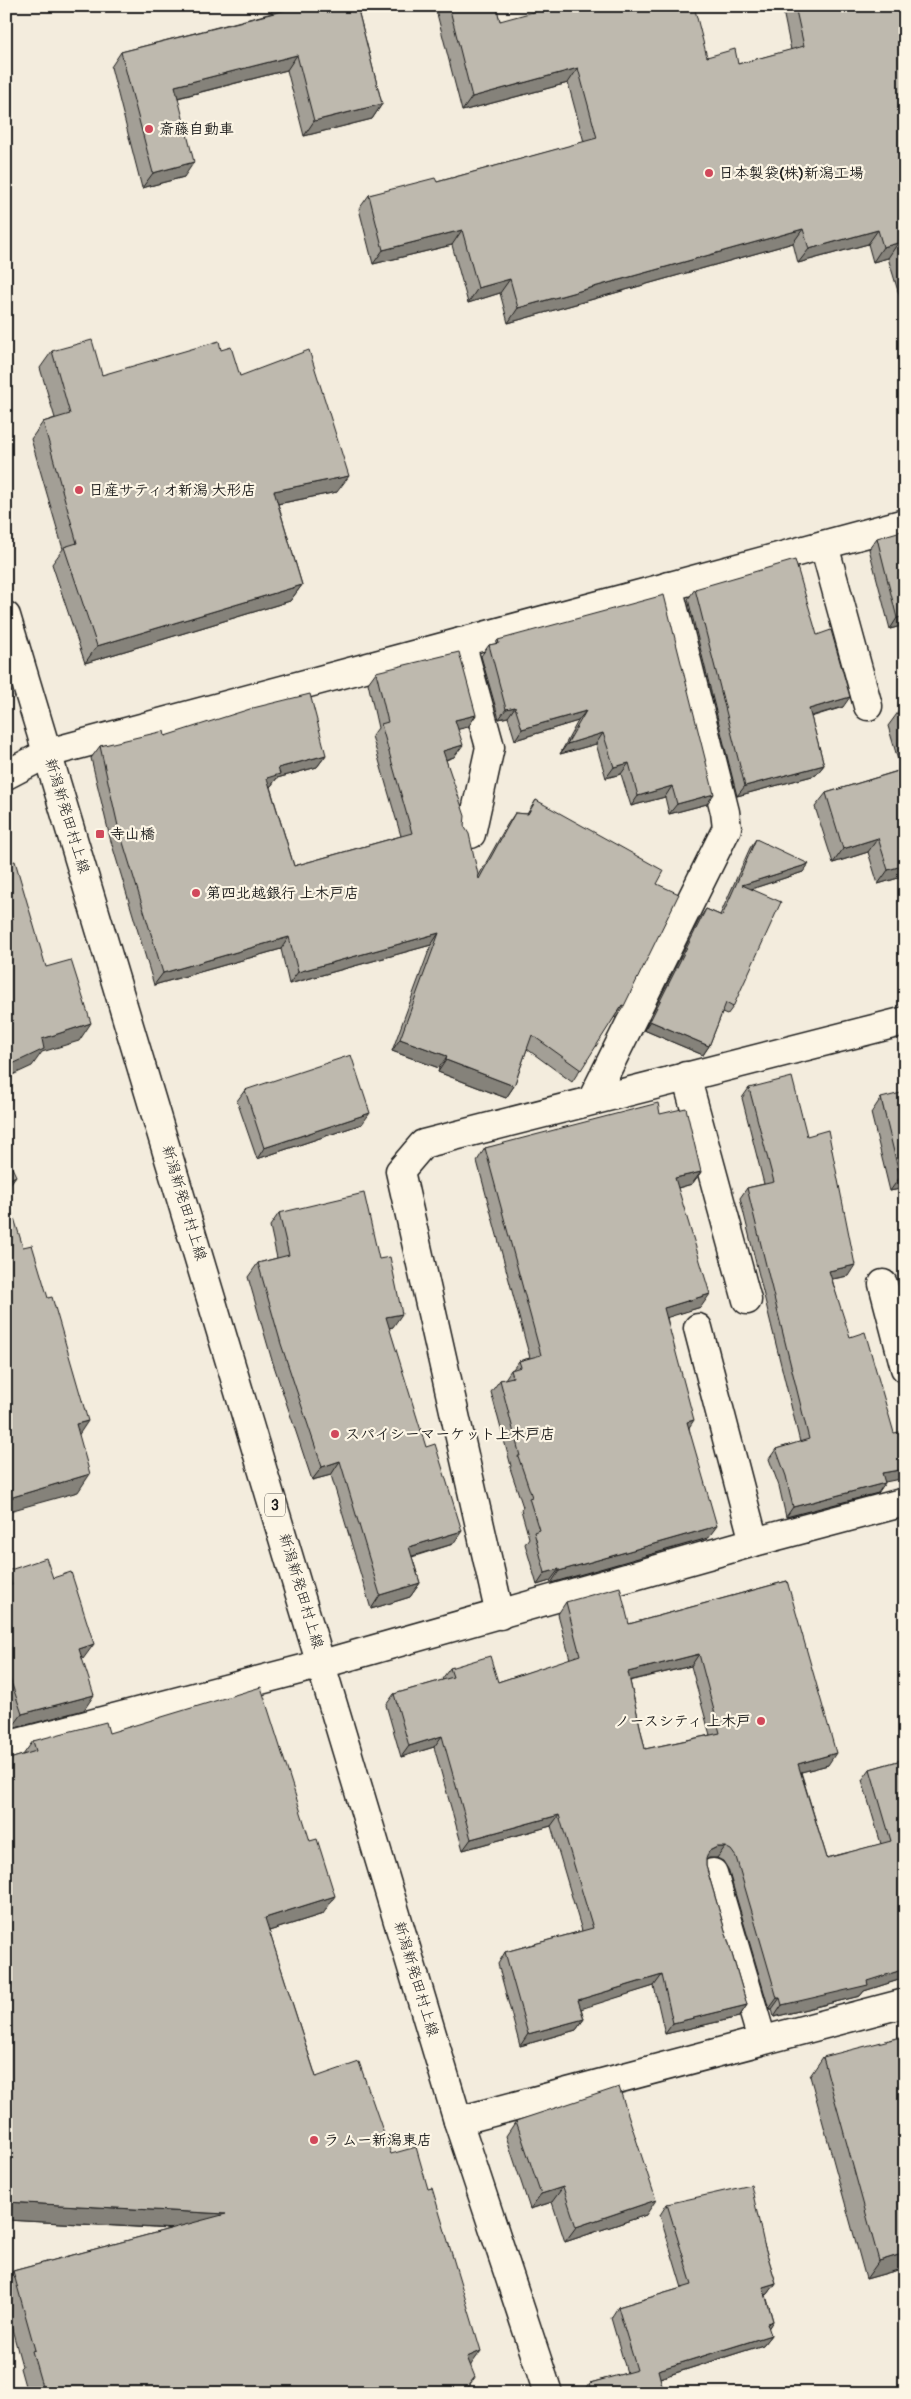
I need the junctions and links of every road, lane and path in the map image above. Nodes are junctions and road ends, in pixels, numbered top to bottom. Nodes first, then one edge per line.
1 (905, 523) edge
2 (824, 545) junction
3 (668, 586) junction
4 (6, 616) edge
5 (461, 642) junction
6 (868, 706) dead end
7 (48, 753) junction
8 (6, 775) edge
9 (471, 834) edge
10 (905, 1021) edge
11 (686, 1076) junction
12 (592, 1100) junction
13 (883, 1284) dead end
14 (747, 1300) dead end
15 (698, 1328) dead end
16 (905, 1368) edge
17 (905, 1502) edge
18 (754, 1542) junction
19 (500, 1615) junction
20 (322, 1664) junction
21 (6, 1746) edge
22 (713, 1872) dead end
23 (905, 2003) edge
24 (762, 2040) junction
25 (458, 2121) junction
26 (548, 2393) edge

1 - 2 street
2 - 3 street
2 - 6 street
3 - 5 street
3 - 12 street
4 - 7 street, 新潟新発田村上線 / 3
5 - 7 street
5 - 9 street
7 - 8 street
7 - 20 street, 新潟新発田村上線 / 3
10 - 11 street
11 - 12 street
11 - 14 street
12 - 19 street
13 - 16 street
15 - 18 street
17 - 18 street
18 - 19 street
19 - 20 street
20 - 21 street
20 - 25 street, 新潟新発田村上線 / 3
22 - 24 street
23 - 24 street
24 - 25 street
25 - 26 street, 新潟新発田村上線 / 3

